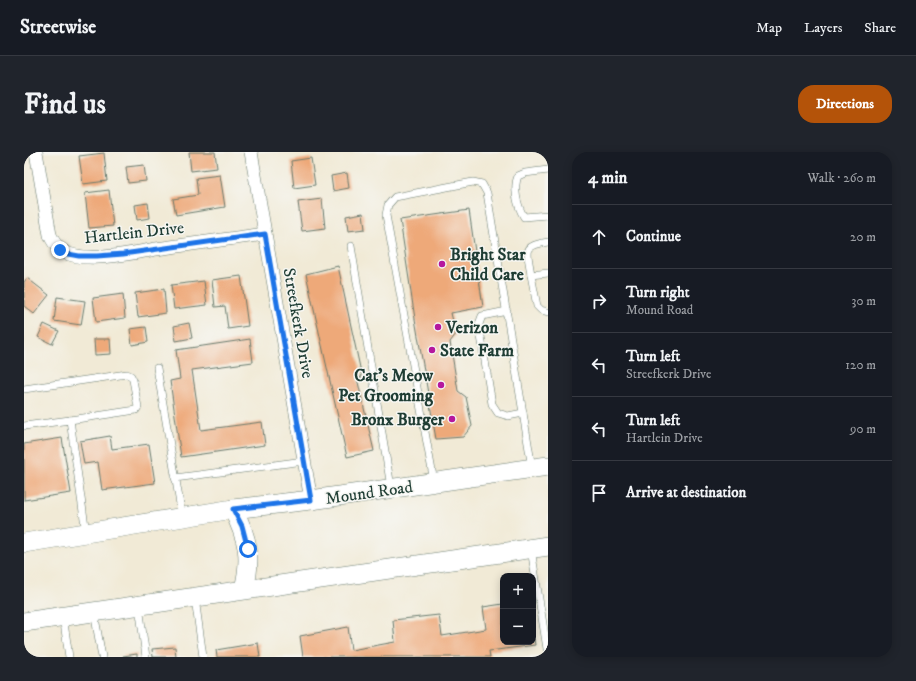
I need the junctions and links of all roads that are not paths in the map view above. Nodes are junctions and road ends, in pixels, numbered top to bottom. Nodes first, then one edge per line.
1 (36, 152) edge
2 (251, 152) edge
3 (548, 170) edge
4 (548, 215) edge
5 (265, 234) junction
6 (548, 242) edge
7 (351, 246) dead end
8 (548, 273) edge
9 (531, 275) junction
10 (507, 311) junction
11 (548, 312) edge
12 (157, 368) dead end
13 (24, 389) edge
14 (523, 413) junction
15 (70, 420) junction
16 (24, 426) edge
17 (304, 460) junction
18 (540, 467) edge
19 (175, 478) junction
20 (434, 483) junction
21 (391, 489) junction
22 (311, 500) junction
23 (233, 509) junction
24 (182, 518) junction
25 (86, 533) junction
26 (24, 542) edge
27 (540, 547) edge
28 (244, 590) junction
29 (195, 598) junction
30 (138, 606) junction
31 (94, 612) junction
32 (63, 616) junction
33 (24, 622) edge
34 (548, 655) edge
35 (69, 657) edge
36 (102, 657) edge
37 (146, 657) edge
38 (203, 657) edge

1 - 5 street, Hartlein Drive
2 - 5 street, Streefkerk Drive
3 - 4 lane
5 - 17 street, Streefkerk Drive
6 - 9 lane
7 - 21 lane
8 - 9 lane
9 - 11 lane
10 - 14 lane
10 - 14 lane
10 - 20 lane
12 - 19 lane
13 - 15 lane
14 - 18 lane
15 - 16 lane
15 - 25 lane
17 - 19 lane
17 - 22 street, Streefkerk Drive
18 - 20 main road, Mound Road
19 - 24 lane
20 - 21 main road, Mound Road
21 - 22 main road, Mound Road
22 - 23 main road, Mound Road
23 - 24 main road, Mound Road
23 - 28 main road
24 - 25 main road, Mound Road
25 - 26 main road, Mound Road
27 - 28 main road
27 - 34 lane
28 - 29 main road
29 - 30 main road
29 - 38 lane
30 - 31 main road
30 - 37 lane
31 - 32 main road
31 - 36 lane
32 - 33 main road
32 - 35 lane

